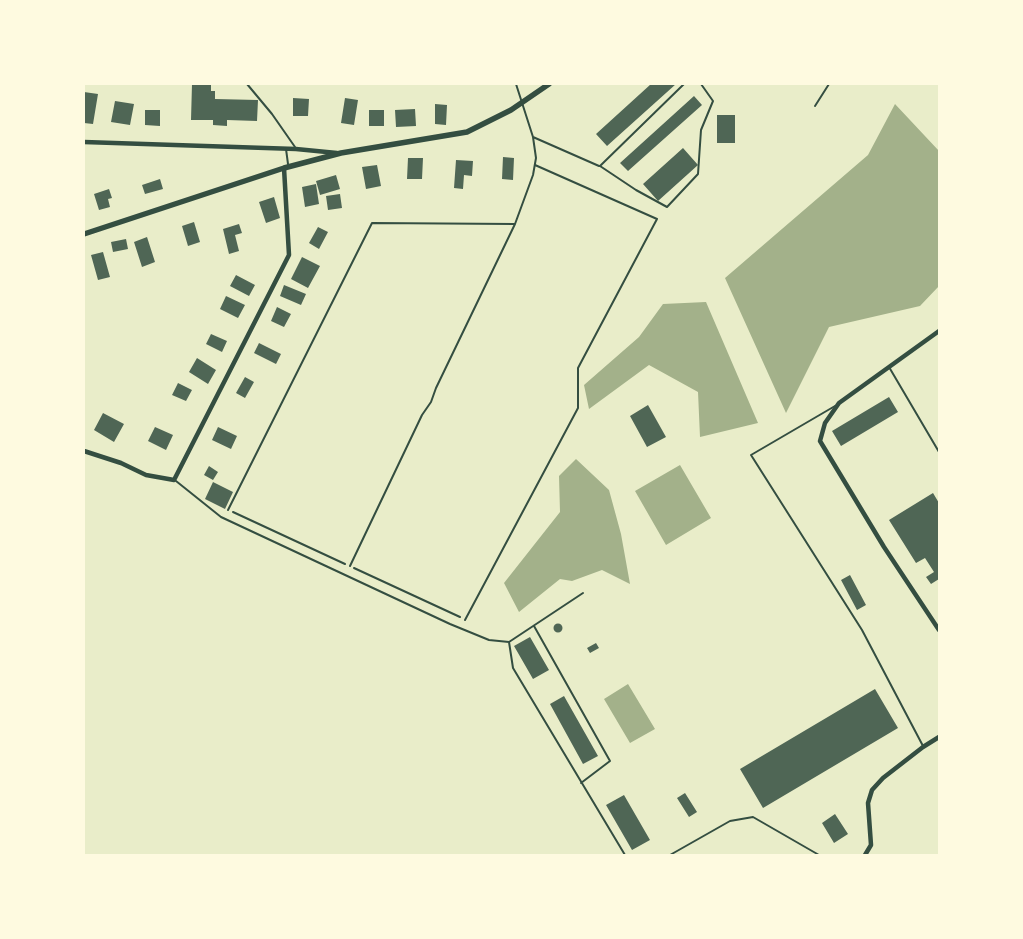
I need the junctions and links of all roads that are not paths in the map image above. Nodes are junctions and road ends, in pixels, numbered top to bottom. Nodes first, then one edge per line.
1 (247, 84) edge
2 (516, 84) edge
3 (549, 84) edge
4 (684, 84) edge
5 (701, 84) edge
6 (522, 103) junction
7 (533, 136) junction
8 (84, 142) edge
9 (286, 149) junction
10 (296, 149) junction
11 (340, 153) junction
12 (535, 165) junction
13 (600, 166) junction
14 (286, 167) junction
15 (515, 224) junction
16 (84, 234) edge
17 (939, 331) edge
18 (889, 367) junction
19 (839, 403) junction
20 (84, 451) edge
21 (939, 452) edge
22 (174, 480) junction
23 (228, 510) dead end
24 (350, 566) dead end
25 (583, 593) dead end
26 (465, 620) dead end
27 (534, 626) junction
28 (939, 630) edge
29 (508, 642) junction
30 (939, 737) edge
31 (923, 747) junction
32 (581, 784) junction
33 (625, 855) edge
34 (670, 855) edge
35 (819, 855) edge
36 (865, 855) edge

1 - 10 lane
2 - 6 lane
3 - 6 main road
4 - 13 lane
5 - 13 lane
6 - 7 lane
6 - 11 main road
7 - 12 lane
7 - 13 lane
8 - 9 street
9 - 10 street
9 - 14 lane
10 - 11 street
11 - 14 main road
12 - 15 lane
12 - 26 lane
14 - 16 main road
14 - 22 street
15 - 23 lane
15 - 24 lane
17 - 18 street
18 - 19 street
18 - 21 lane
19 - 28 street
19 - 31 lane
20 - 22 street
22 - 29 lane
25 - 27 lane
27 - 29 lane
27 - 32 lane
29 - 32 lane
30 - 31 street
31 - 36 street
32 - 33 lane
34 - 35 lane

